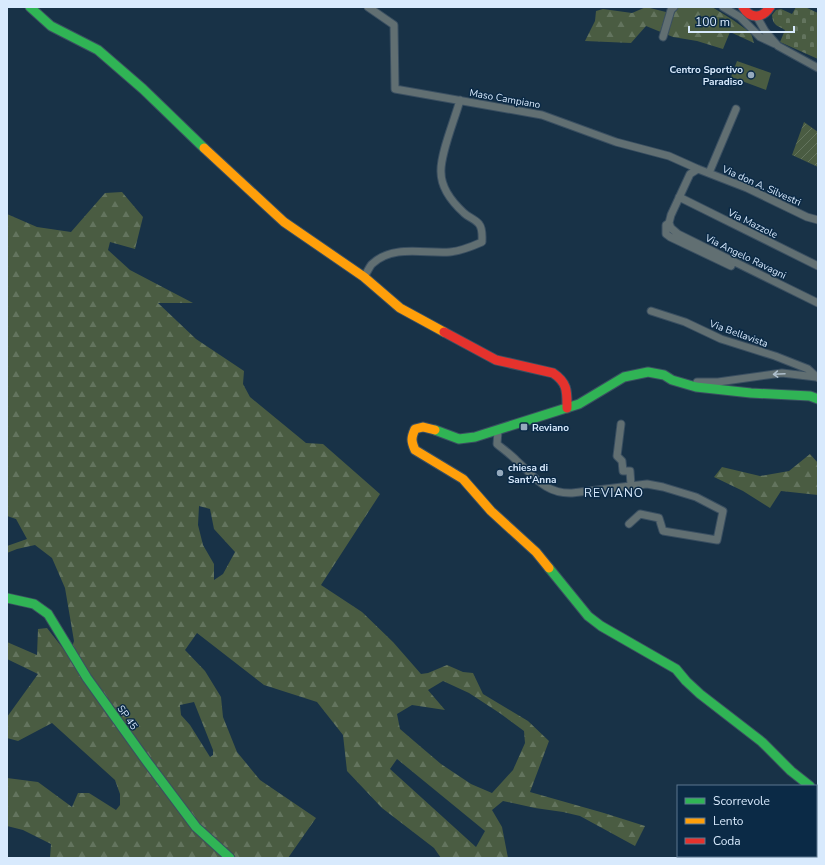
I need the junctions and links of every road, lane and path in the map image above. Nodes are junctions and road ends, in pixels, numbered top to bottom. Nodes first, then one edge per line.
1 (30, 7) edge
2 (368, 7) edge
3 (674, 7) edge
4 (722, 7) edge
5 (743, 7) edge
6 (770, 7) edge
7 (757, 17) junction
8 (663, 38) dead end
9 (778, 46) junction
10 (818, 68) edge
11 (460, 100) junction
12 (736, 109) dead end
13 (698, 169) junction
14 (709, 173) junction
15 (679, 197) junction
16 (818, 220) edge
17 (669, 223) junction
18 (731, 266) dead end
19 (818, 266) edge
20 (364, 277) junction
21 (818, 303) edge
22 (651, 311) dead end
23 (818, 378) edge
24 (688, 385) junction
25 (818, 399) edge
26 (568, 408) junction
27 (621, 424) dead end
28 (498, 431) junction
29 (631, 485) junction
30 (629, 524) dead end
31 (7, 598) edge
32 (809, 785) edge
33 (230, 858) edge

1 - 20 street
2 - 11 street, Maso Campiano
3 - 8 street
4 - 9 street
5 - 7 street
6 - 7 street
7 - 9 street
9 - 10 street
11 - 13 street, Maso Campiano
11 - 20 street
12 - 14 street
13 - 14 street, Via don A. Silvestri
13 - 15 street
14 - 16 street, Via don A. Silvestri
15 - 17 street
15 - 19 street, Via Mazzole
17 - 18 street, Via Angelo Ravagni
17 - 21 street, Via Angelo Ravagni
20 - 26 street
22 - 23 street, Via Bellavista
23 -> 24 street, Via Bellavista
24 - 25 street
24 - 26 street
26 - 28 street
27 - 29 street
28 - 29 street
28 - 32 street
29 - 30 street
31 - 33 street, SP 45

